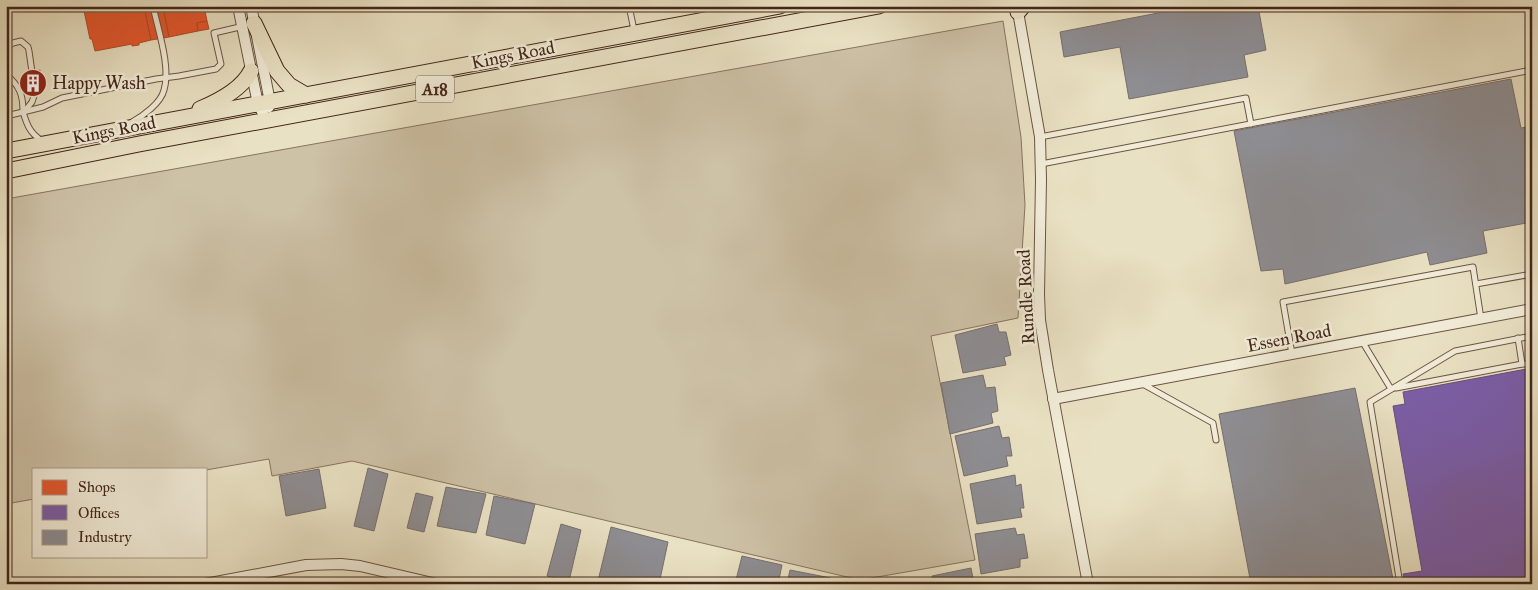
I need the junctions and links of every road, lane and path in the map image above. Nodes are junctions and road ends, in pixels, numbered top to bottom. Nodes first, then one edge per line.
1 (153, 6) edge
2 (238, 6) edge
3 (251, 6) edge
4 (629, 6) edge
5 (780, 6) edge
6 (879, 6) edge
7 (1020, 8) edge
8 (248, 25) junction
9 (635, 33) junction
10 (6, 48) edge
11 (1532, 70) edge
12 (251, 71) junction
13 (6, 74) edge
14 (166, 78) junction
15 (306, 95) junction
16 (264, 103) junction
17 (23, 112) junction
18 (6, 116) edge
19 (183, 118) junction
20 (267, 120) junction
21 (1251, 124) junction
22 (113, 130) junction
23 (1040, 137) junction
24 (46, 144) junction
25 (6, 151) edge
26 (1041, 164) junction
27 (6, 171) edge
28 (1532, 274) edge
29 (1476, 284) junction
30 (1532, 309) edge
31 (1481, 319) junction
32 (1532, 336) edge
33 (1518, 338) junction
34 (1362, 341) junction
35 (1292, 354) junction
36 (1522, 364) junction
37 (1532, 364) edge
38 (1140, 383) junction
39 (1391, 389) junction
40 (1053, 399) junction
41 (1216, 440) dead end
42 (205, 584) edge
43 (437, 584) edge
44 (1088, 584) edge
45 (1400, 584) edge

1 - 14 lane
2 - 8 street
3 - 8 street
4 - 9 lane
5 - 9 main road, Kings Road / A18
6 - 20 main road, Kings Road / A18
7 - 23 street, Rundle Road
8 - 12 street
8 - 14 lane
8 - 15 main road
8 - 16 street
9 - 15 main road, Kings Road / A18
10 - 17 lane
11 - 21 lane
12 - 16 street
12 - 19 main road
13 - 17 lane
14 - 17 lane
14 - 22 lane
15 - 16 main road, Kings Road / A18
16 - 19 main road, Kings Road / A18
16 - 20 street
17 - 18 lane
17 - 24 lane
19 - 22 main road, Kings Road / A18
20 - 27 main road, Kings Road / A18
21 - 23 lane
21 - 26 lane
22 - 24 main road, Kings Road / A18
23 - 26 street, Rundle Road
24 - 25 main road, Kings Road / A18
26 - 40 street, Rundle Road
28 - 29 lane
29 - 31 lane
29 - 35 lane
30 - 31 street, Essen Road
31 - 34 street, Essen Road
32 - 33 lane
33 - 36 lane
33 - 39 lane
34 - 35 street, Essen Road
34 - 39 lane
35 - 38 street, Essen Road
36 - 37 lane
36 - 39 lane
38 - 40 street, Essen Road
38 - 41 lane
39 - 45 lane
40 - 44 street, Rundle Road
42 - 43 street

